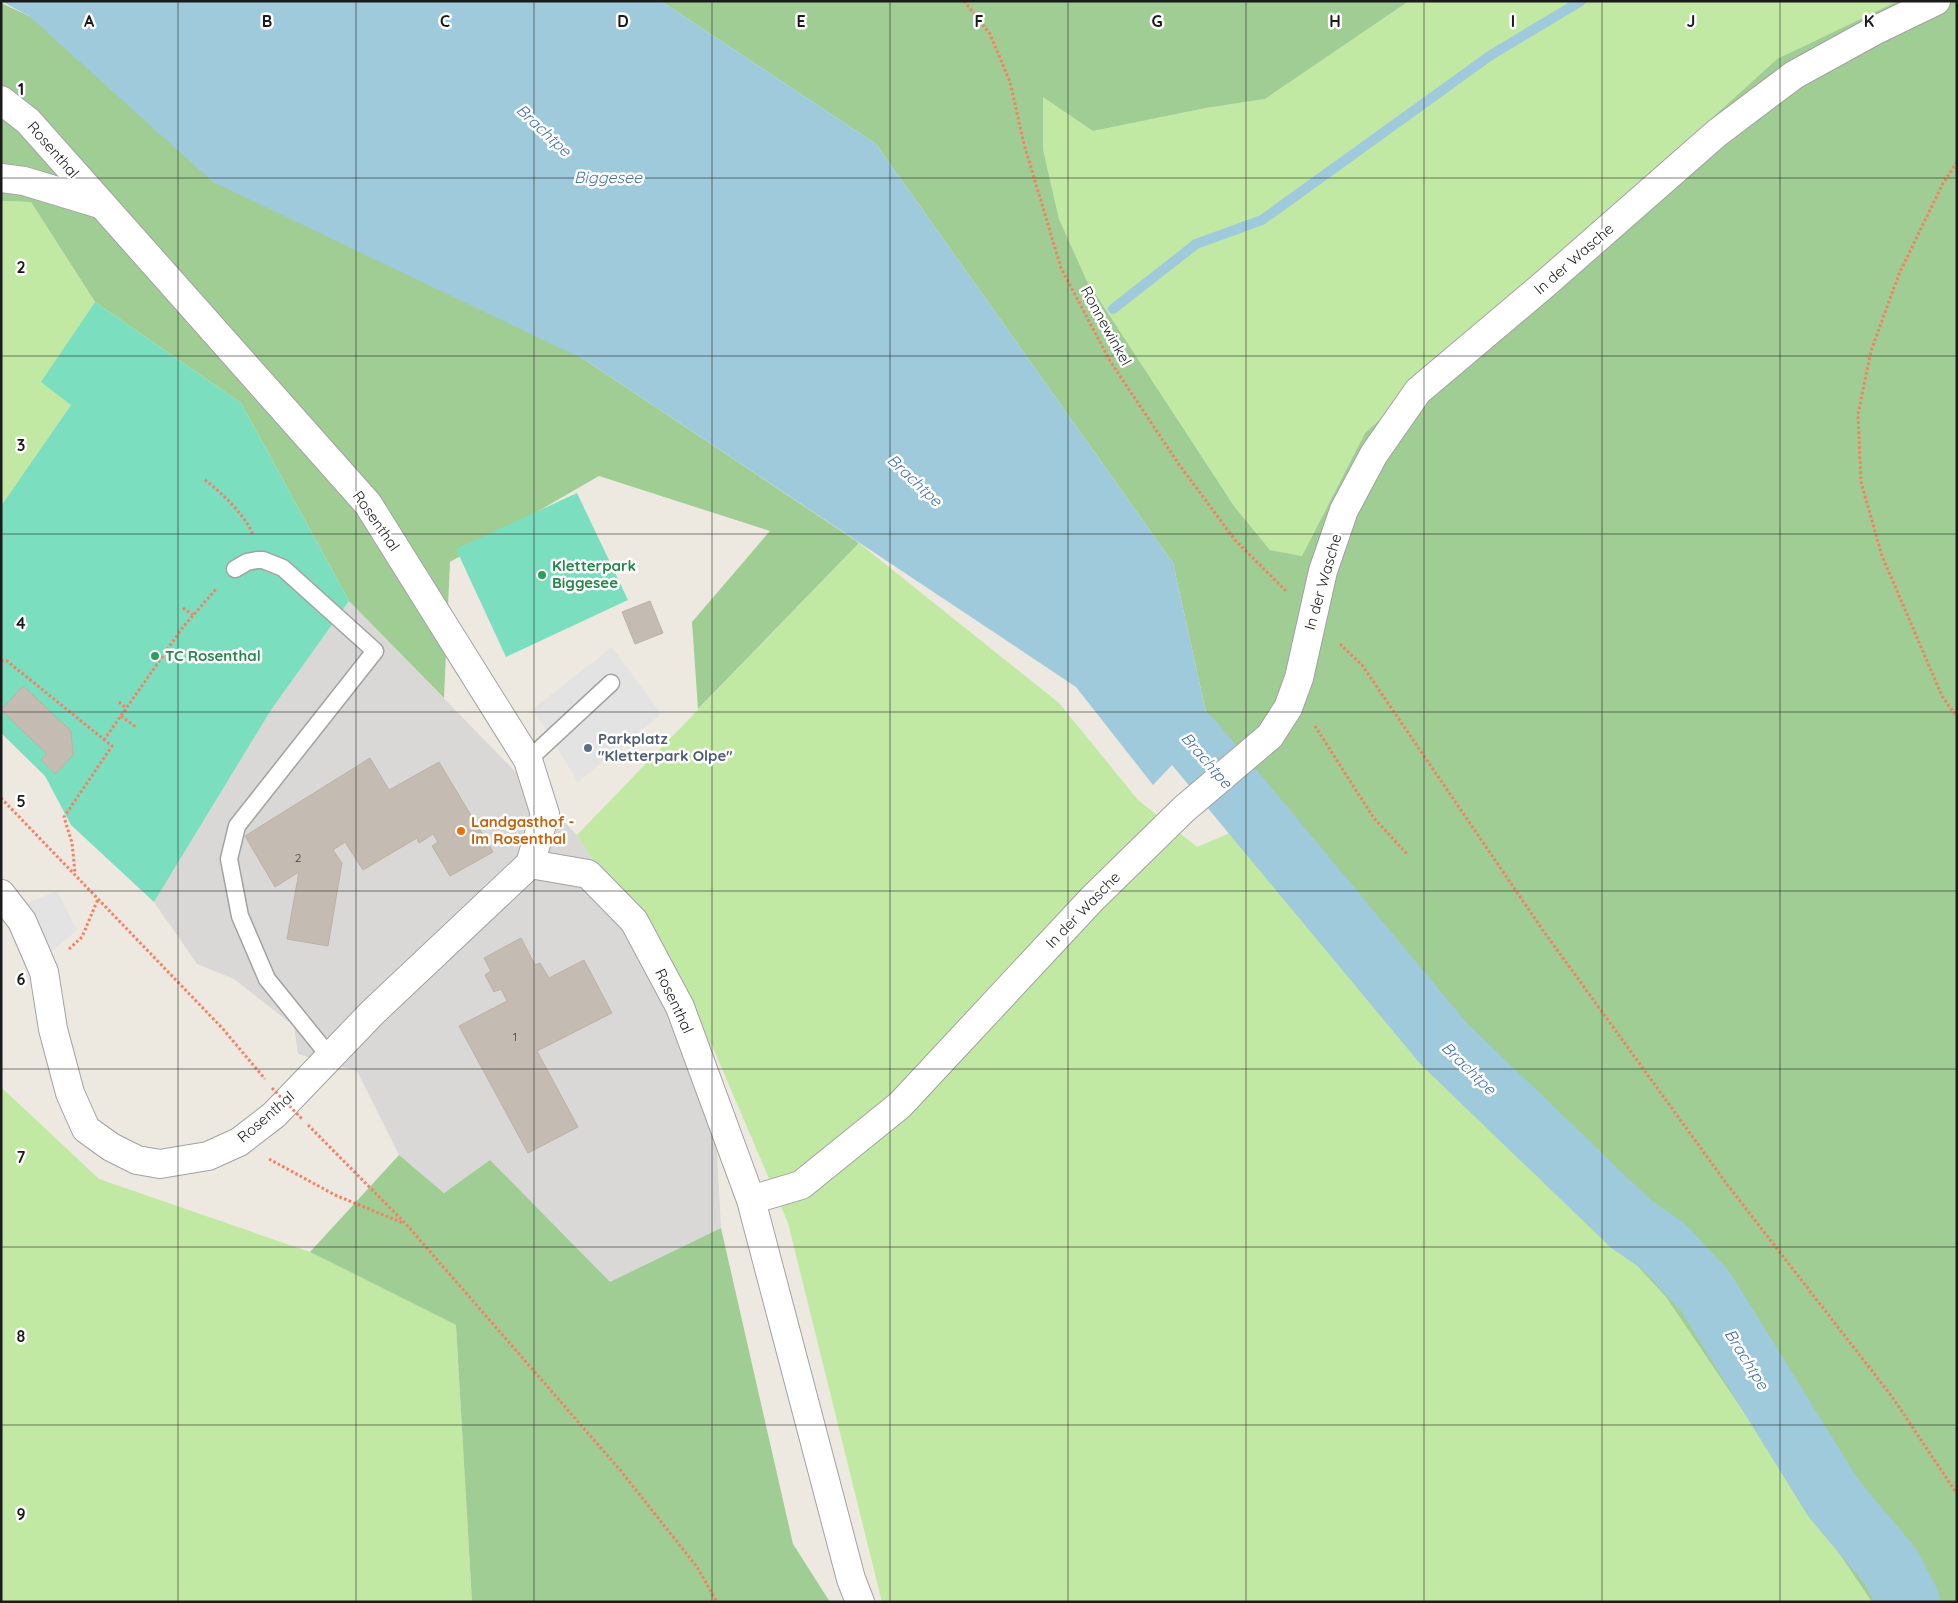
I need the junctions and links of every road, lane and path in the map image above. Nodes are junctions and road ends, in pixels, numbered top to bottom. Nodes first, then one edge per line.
1 (964, 1) edge
2 (1936, 1) edge
3 (1, 100) edge
4 (1957, 162) edge
5 (1, 178) edge
6 (100, 204) junction
7 (205, 480) dead end
8 (257, 560) junction
9 (235, 569) joint
10 (183, 608) dead end
11 (193, 615) junction
12 (1312, 616) junction
13 (1, 661) edge
14 (1299, 678) junction
15 (612, 682) dead end
16 (119, 702) dead end
17 (126, 708) junction
18 (121, 716) junction
19 (1957, 717) edge
20 (136, 728) dead end
21 (104, 740) junction
22 (528, 760) junction
23 (1, 798) edge
24 (1407, 854) dead end
25 (530, 864) junction
26 (75, 874) junction
27 (1, 894) edge
28 (98, 899) junction
29 (44, 972) junction
30 (330, 1057) junction
31 (239, 1142) junction
32 (751, 1200) junction
33 (406, 1224) junction
34 (1957, 1494) edge
35 (718, 1602) edge
36 (860, 1602) edge

1 - 12 path, Ronnewinkel
2 - 12 street, In der Wasche
3 - 6 street, Rosenthal
4 - 19 path
5 - 6 street, Rosenthal
6 - 22 street, Rosenthal
7 - 8 path
8 - 9 lane
8 - 30 lane
9 - 11 path
10 - 11 path
11 - 17 path
12 - 14 street, In der Wasche
12 - 34 path, Ronnewinkel
13 - 21 path
14 - 24 path
14 - 32 street, In der Wasche
15 - 22 lane
16 - 17 path
17 - 18 path
18 - 20 path
18 - 21 path
21 - 26 path
22 - 25 street, Rosenthal
23 - 26 path
25 - 30 street, Rosenthal
25 - 32 street, Rosenthal
26 - 28 path
27 - 29 street, Rosenthal
28 - 29 path
28 - 33 path, bridge
29 - 31 street, Rosenthal
30 - 31 street, Rosenthal
31 - 33 path
32 - 36 street, Rosenthal
33 - 35 path

